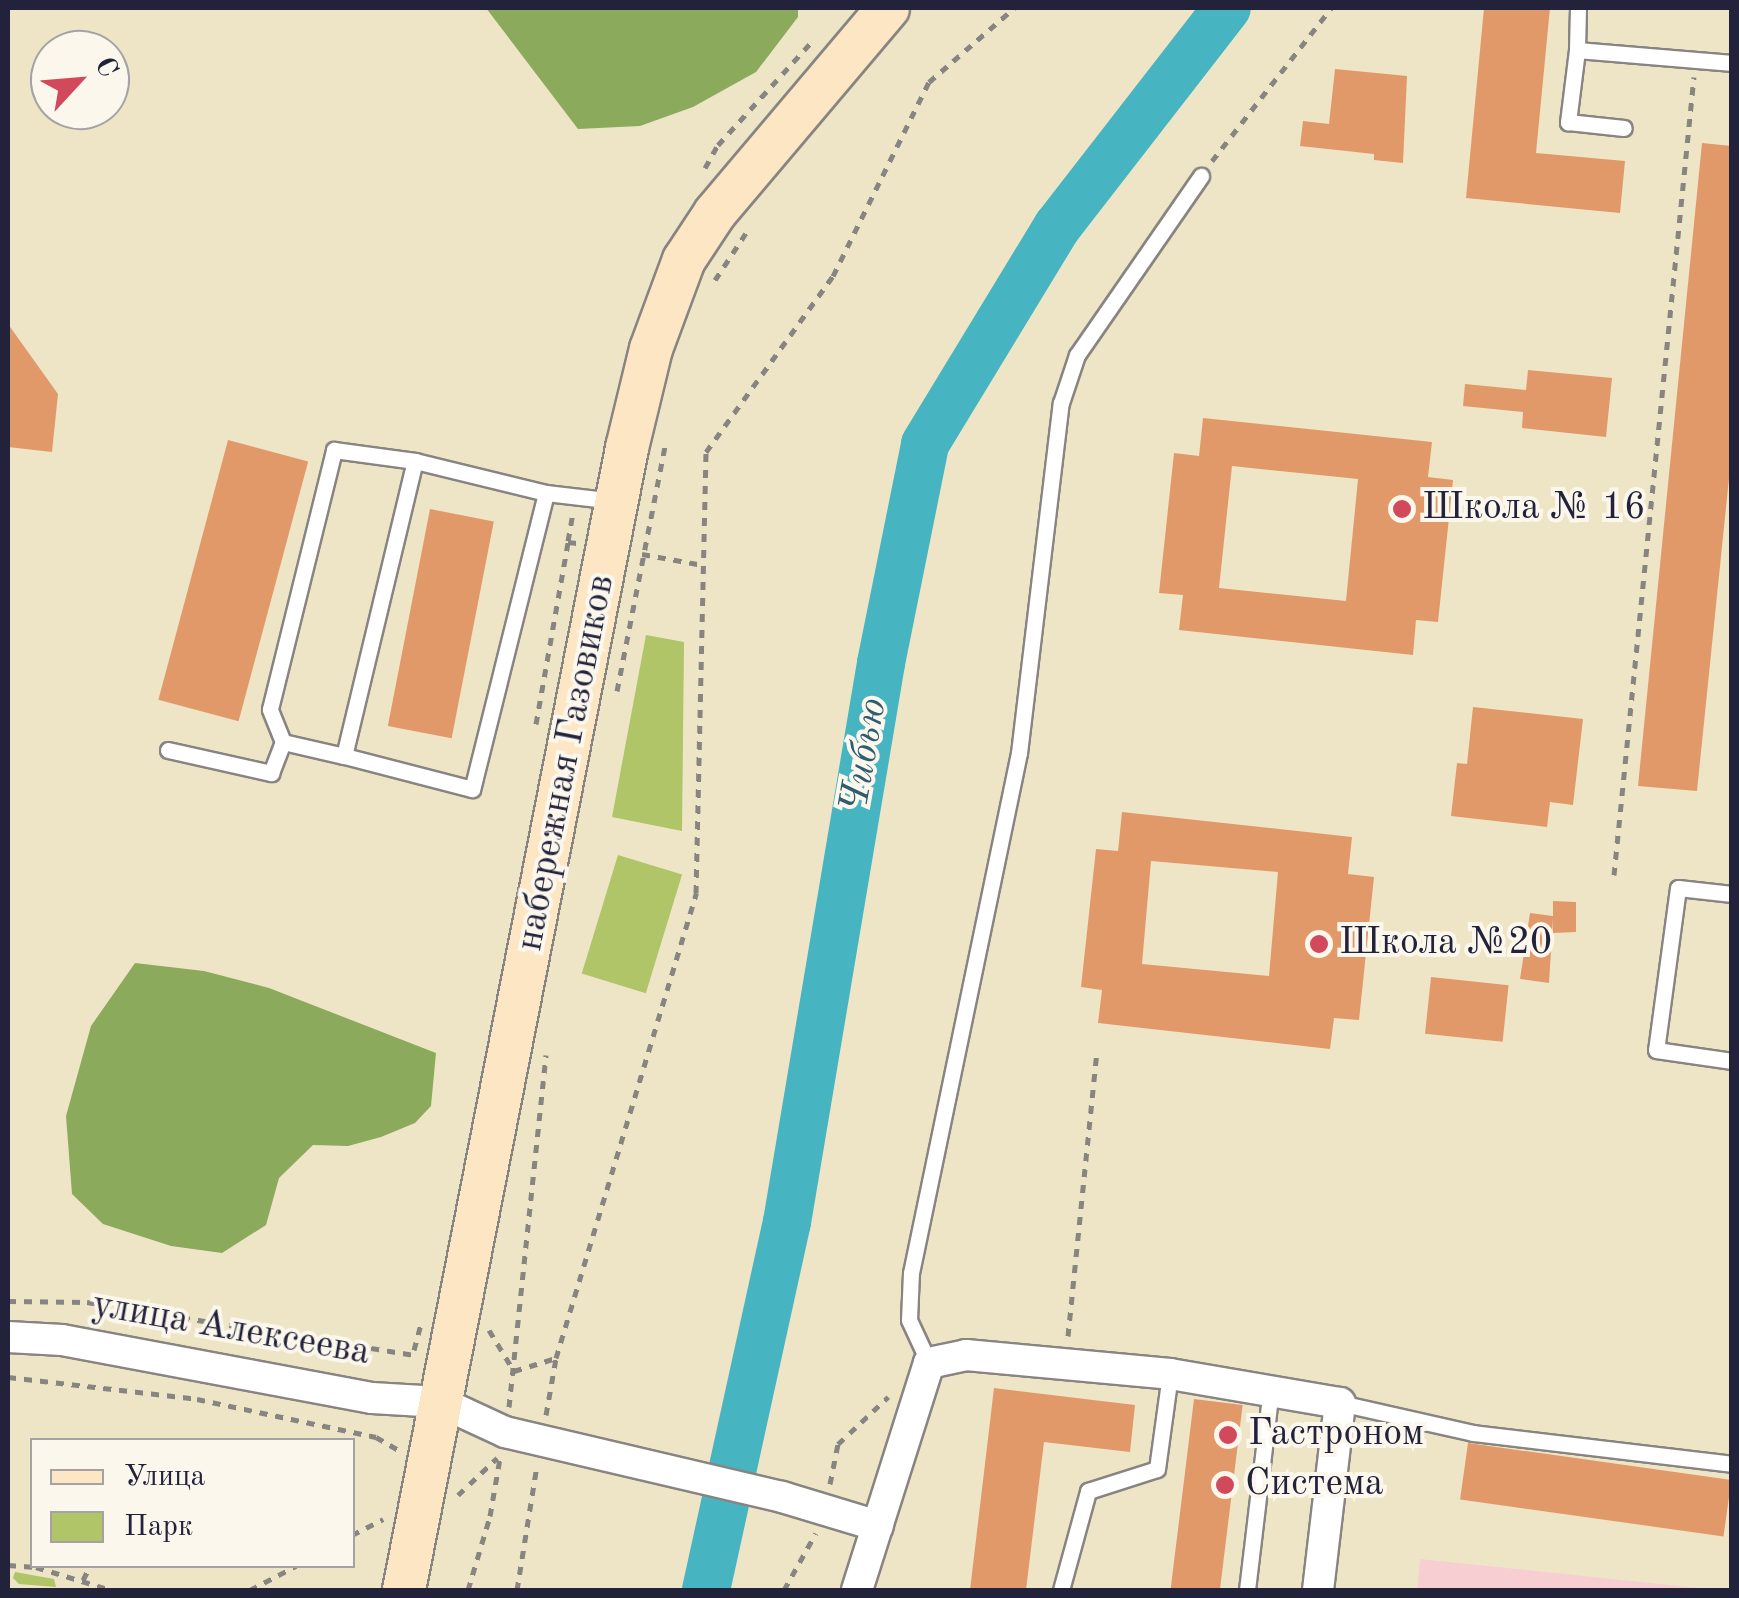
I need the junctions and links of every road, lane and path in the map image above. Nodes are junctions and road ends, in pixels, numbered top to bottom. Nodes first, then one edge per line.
1 (888, 8) edge
2 (1014, 8) edge
3 (1330, 8) edge
4 (1578, 8) edge
5 (1577, 50) junction
6 (1696, 60) junction
7 (1732, 63) edge
8 (1624, 128) dead end
9 (1202, 176) joint
10 (749, 228) dead end
11 (710, 287) dead end
12 (667, 437) dead end
13 (415, 461) junction
14 (546, 493) junction
15 (576, 496) junction
16 (619, 502) junction
17 (568, 542) dead end
18 (614, 705) dead end
19 (283, 742) junction
20 (168, 750) dead end
21 (344, 756) junction
22 (1614, 875) dead end
23 (1732, 894) edge
24 (546, 1048) dead end
25 (1097, 1050) dead end
26 (1732, 1060) edge
27 (8, 1301) edge
28 (456, 1322) junction
29 (8, 1336) edge
30 (413, 1355) dead end
31 (556, 1358) junction
32 (929, 1363) junction
33 (1067, 1364) junction
34 (514, 1371) junction
35 (1170, 1374) junction
36 (8, 1376) edge
37 (898, 1389) dead end
38 (1271, 1389) junction
39 (440, 1402) junction
40 (1340, 1402) junction
41 (505, 1432) junction
42 (541, 1442) junction
43 (408, 1464) dead end
44 (1732, 1464) edge
45 (824, 1510) junction
46 (878, 1526) junction
47 (8, 1566) edge
48 (89, 1568) edge
49 (292, 1568) edge
50 (84, 1580) junction
51 (111, 1590) edge
52 (250, 1590) edge
53 (404, 1590) edge
54 (468, 1590) edge
55 (517, 1590) edge
56 (784, 1590) edge
57 (857, 1590) edge
58 (1061, 1590) edge
59 (1247, 1590) edge
60 (1318, 1590) edge

1 - 16 main road, набережная Газовиков
2 - 31 path
3 - 9 path
4 - 5 lane
5 - 6 lane
5 - 8 lane
6 - 7 lane
6 - 22 path
9 - 32 lane
10 - 11 path
12 - 18 path
13 - 14 lane
13 - 19 lane
13 - 21 lane
14 - 15 lane
14 - 21 lane
15 - 16 lane
15 - 17 path
16 - 28 main road, набережная Газовиков
19 - 20 lane
19 - 21 lane
23 - 26 lane
24 - 34 path
25 - 33 path
27 - 30 path
28 - 34 path
28 - 39 main road, набережная Газовиков
29 - 39 street, улица Алексеева
31 - 34 path
31 - 42 path
32 - 33 street
32 - 46 street
33 - 35 street
34 - 41 path
35 - 38 street
35 - 58 lane
36 - 43 path
37 - 45 path
38 - 40 street
38 - 59 lane
39 - 41 street
39 - 53 main road, набережная Газовиков
40 - 44 lane
40 - 60 street
41 - 42 street
41 - 54 path
42 - 45 street
42 - 55 path
45 - 46 street
45 - 56 path
46 - 57 street
47 - 50 path
48 - 50 path
49 - 52 path
50 - 51 path

